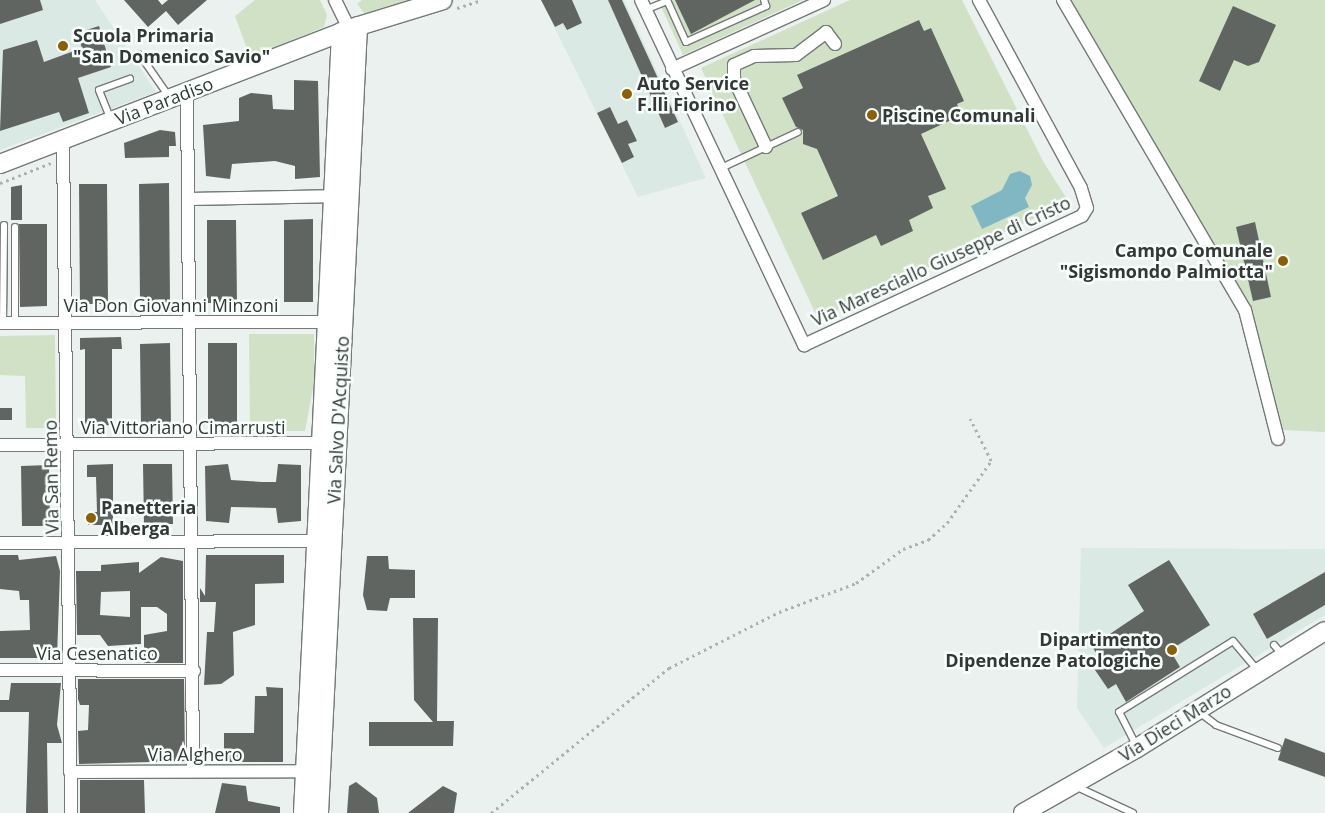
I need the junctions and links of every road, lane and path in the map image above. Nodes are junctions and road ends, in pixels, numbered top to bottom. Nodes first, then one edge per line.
1 (335, 0) edge
2 (443, 0) edge
3 (667, 0) edge
4 (764, 0) edge
5 (824, 0) edge
6 (979, 0) edge
7 (1063, 0) edge
8 (643, 5) edge
9 (349, 29) junction
10 (835, 44) dead end
11 (140, 55) dead end
12 (672, 68) junction
13 (130, 79) dead end
14 (187, 92) junction
15 (170, 99) junction
16 (112, 121) junction
17 (798, 132) dead end
18 (63, 140) junction
19 (766, 147) junction
20 (0, 164) edge
21 (719, 169) junction
22 (341, 197) junction
23 (189, 199) junction
24 (4, 225) dead end
25 (15, 227) dead end
26 (335, 321) junction
27 (65, 322) junction
28 (6, 323) edge
29 (188, 323) junction
30 (970, 419) dead end
31 (1278, 439) dead end
32 (329, 443) junction
33 (191, 444) junction
34 (68, 445) junction
35 (0, 446) edge
36 (192, 541) junction
37 (324, 541) junction
38 (69, 542) junction
39 (0, 543) edge
40 (1325, 631) edge
41 (0, 670) edge
42 (68, 670) junction
43 (194, 671) junction
44 (1258, 671) junction
45 (1196, 710) junction
46 (1138, 748) junction
47 (1278, 748) dead end
48 (193, 771) junction
49 (313, 771) junction
50 (70, 772) junction
51 (1074, 785) junction
52 (71, 813) edge
53 (303, 813) edge
54 (318, 813) edge
55 (491, 813) edge
56 (1023, 813) edge
57 (1133, 813) edge

1 - 9 street
2 - 9 street, Via Paradiso
3 - 4 lane
3 - 8 lane
5 - 12 street
6 - 21 street, Via Maresciallo Giuseppe di Cristo
7 - 31 street
8 - 12 street, Via Maresciallo Giuseppe di Cristo
9 - 14 street, Via Paradiso
9 - 22 street, Via Salvo D'Acquisto
10 - 19 street
11 - 15 lane
12 - 21 street, Via Maresciallo Giuseppe di Cristo
13 - 16 lane
14 - 15 street, Via Paradiso
14 - 23 street
15 - 16 street, Via Paradiso
16 - 18 street, Via Paradiso
17 - 19 lane
18 - 20 street, Via Paradiso
18 - 27 street, Via San Remo
19 - 21 lane
22 - 23 street
22 - 26 street, Via Salvo D'Acquisto
23 - 29 street
24 - 28 lane
25 - 28 lane
26 - 29 street, Via Don Giovanni Minzoni
26 - 32 street, Via Salvo D'Acquisto
27 - 28 street, Via Don Giovanni Minzoni
27 - 29 street, Via Don Giovanni Minzoni
27 - 34 street, Via San Remo
29 - 33 street
30 - 55 path
32 - 33 street, Via Vittoriano Cimarrusti
32 - 37 street, Via Salvo D'Acquisto
33 - 34 street, Via Vittoriano Cimarrusti
33 - 36 street
34 - 35 street, Via Vittoriano Cimarrusti
34 - 38 street, Via San Remo
36 - 37 street
36 - 38 street
36 - 43 street
37 - 49 street, Via Salvo D'Acquisto
38 - 39 street
38 - 42 street, Via San Remo
40 - 44 street, Via Dieci Marzo
41 - 42 street, Via Cesenatico
42 - 43 street, Via Cesenatico
42 - 50 street, Via San Remo
43 - 48 street
44 - 45 street, Via Dieci Marzo
44 - 46 lane
45 - 46 street, Via Dieci Marzo
45 - 47 lane
46 - 51 street, Via Dieci Marzo
48 - 49 street, Via Alghero
48 - 50 street, Via Alghero
49 - 53 street, Via Salvo D'Acquisto
49 - 54 street, Via Salvo D'Acquisto
50 - 52 street, Via San Remo
51 - 56 street, Via Dieci Marzo
51 - 57 lane

